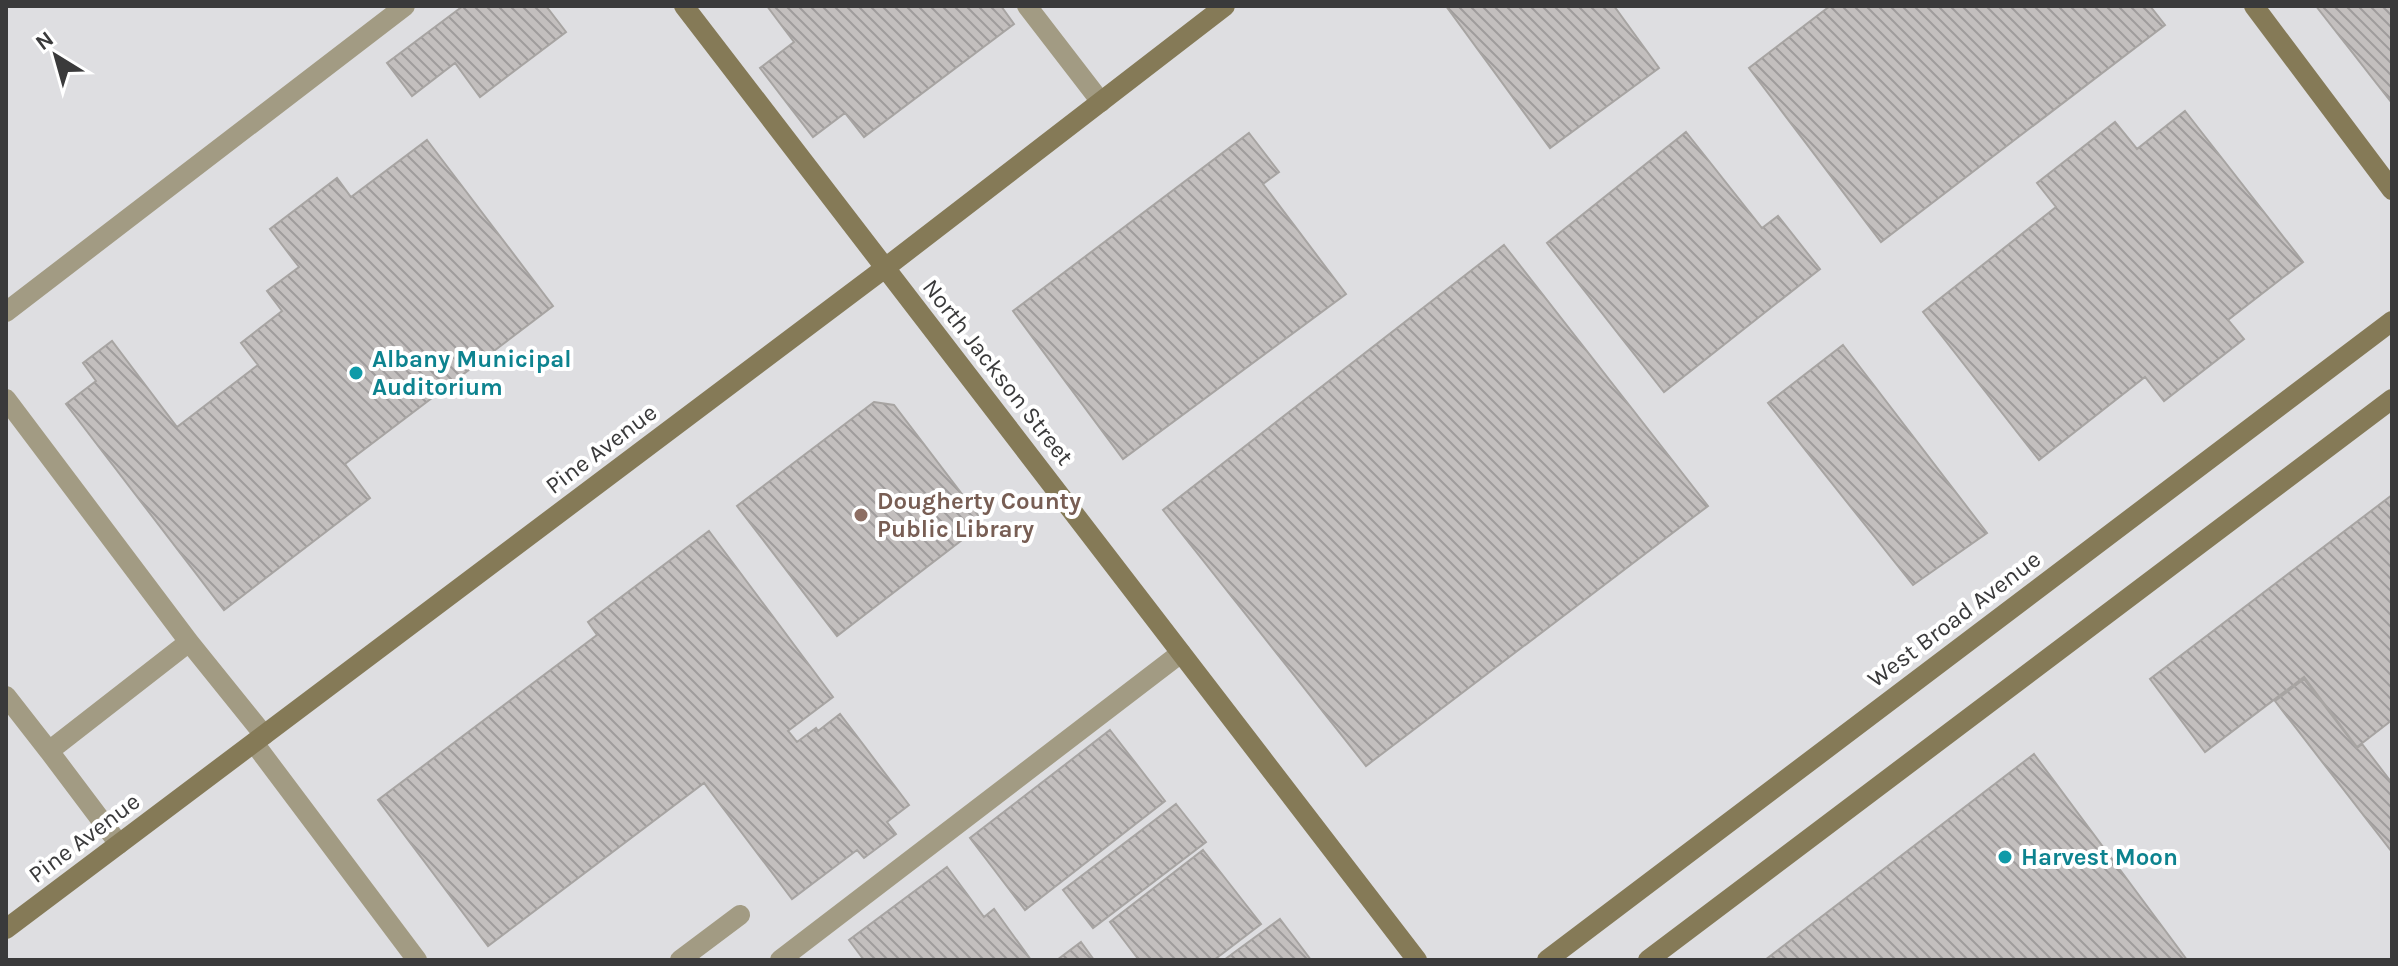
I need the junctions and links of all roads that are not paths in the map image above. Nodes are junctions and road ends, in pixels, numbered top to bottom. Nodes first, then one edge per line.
1 (405, 6) edge
2 (684, 6) edge
3 (1027, 6) edge
4 (1225, 6) edge
5 (2254, 6) edge
6 (1101, 102) junction
7 (2392, 190) edge
8 (885, 268) junction
9 (6, 312) edge
10 (2392, 321) edge
11 (6, 399) edge
12 (2392, 399) edge
13 (189, 642) junction
14 (1181, 653) junction
15 (6, 696) edge
16 (259, 739) junction
17 (49, 751) junction
18 (119, 844) junction
19 (740, 915) dead end
20 (6, 929) edge
21 (417, 960) edge
22 (680, 960) edge
23 (780, 960) edge
24 (1417, 960) edge
25 (1547, 960) edge
26 (1648, 960) edge

1 - 9 lane
2 - 8 main road, North Jackson Street
3 - 6 lane
4 - 6 main road, Pine Avenue
5 - 7 main road
6 - 8 main road, Pine Avenue
8 - 14 main road, North Jackson Street
8 - 16 main road, Pine Avenue
10 - 25 main road, West Broad Avenue
11 - 13 lane
12 - 26 main road
13 - 16 lane
13 - 17 lane
14 - 23 lane
14 - 24 main road, North Jackson Street
15 - 17 lane
16 - 18 main road, Pine Avenue
16 - 21 lane
17 - 18 lane
18 - 20 main road, Pine Avenue
19 - 22 lane

